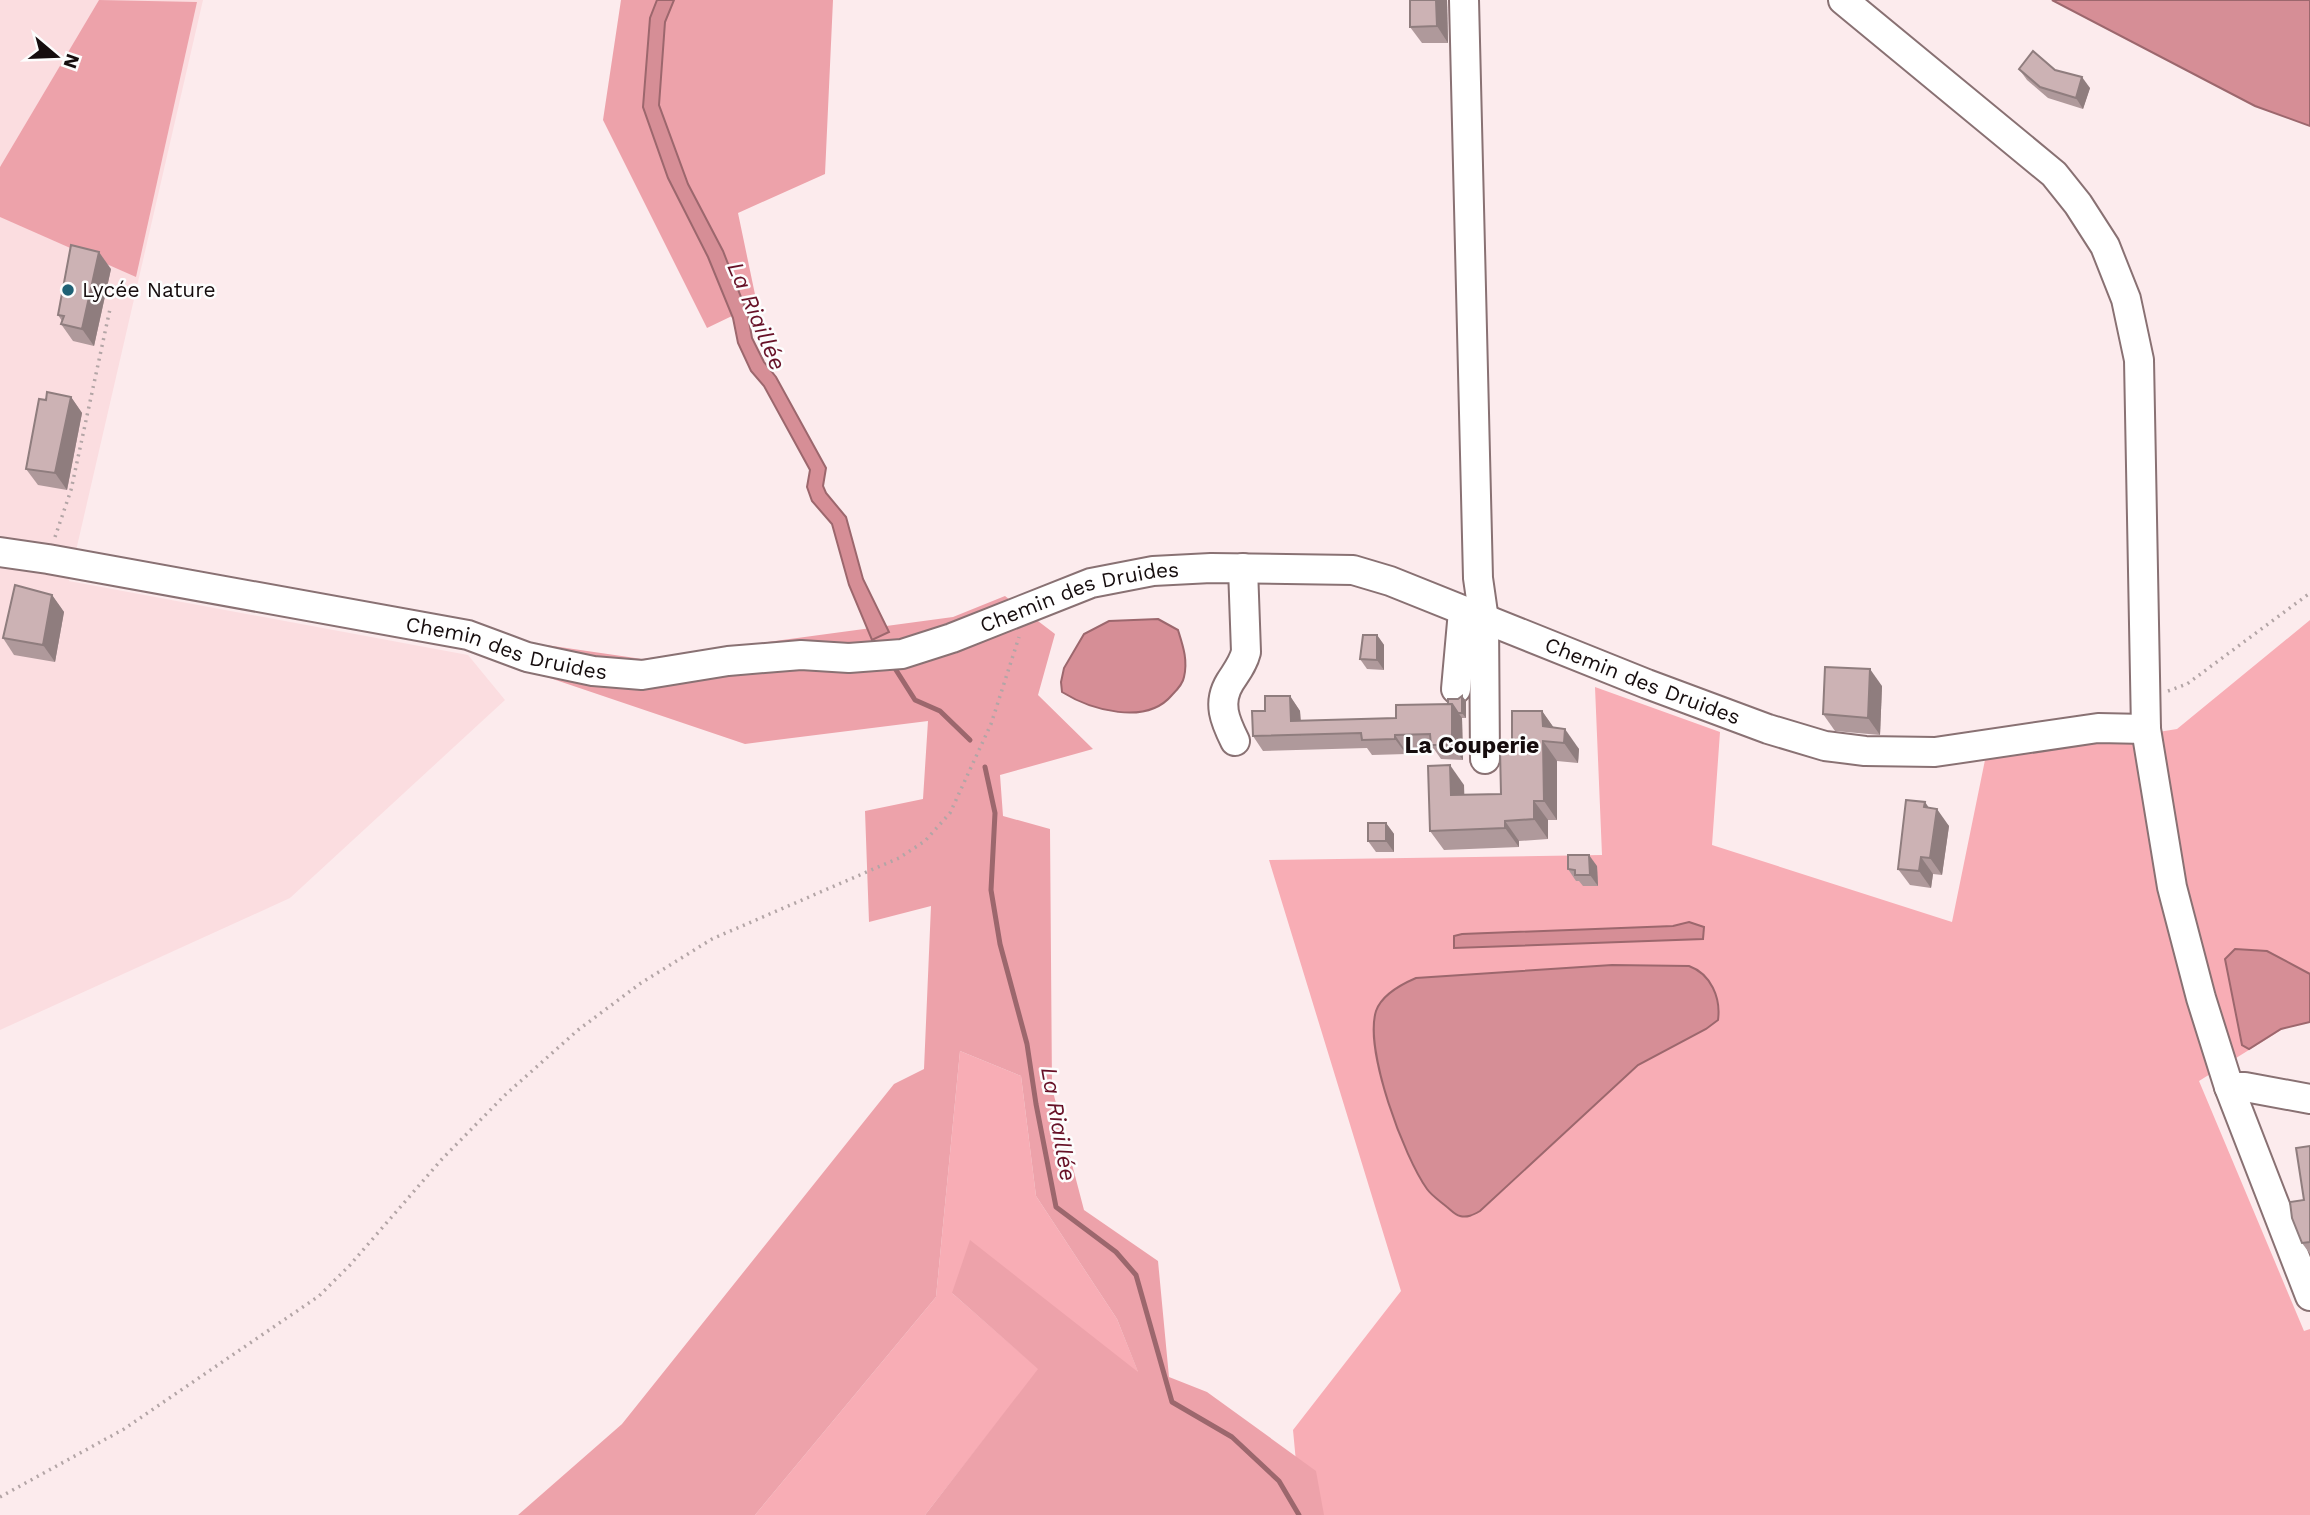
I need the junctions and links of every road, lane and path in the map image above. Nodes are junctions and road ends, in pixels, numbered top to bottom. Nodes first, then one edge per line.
1 (1464, 0) edge
2 (1843, 0) edge
3 (110, 309) dead end
4 (0, 552) edge
5 (48, 559) junction
6 (1243, 568) junction
7 (2310, 593) edge
8 (1031, 606) junction
9 (1473, 615) junction
10 (1456, 689) dead end
11 (2144, 700) junction
12 (2146, 729) junction
13 (1235, 741) dead end
14 (1485, 759) dead end
15 (2229, 1087) junction
16 (2310, 1099) edge
17 (2309, 1292) edge
18 (0, 1497) edge

1 - 9 street
2 - 11 street
3 - 5 path
4 - 5 street, Chemin des Druides
5 - 8 street, Chemin des Druides
6 - 8 street, Chemin des Druides
6 - 9 street, Chemin des Druides
6 - 13 street
7 - 11 path
8 - 18 path
9 - 10 street
9 - 12 street, Chemin des Druides
9 - 14 street
11 - 12 street
12 - 15 street
15 - 16 street
15 - 17 street

